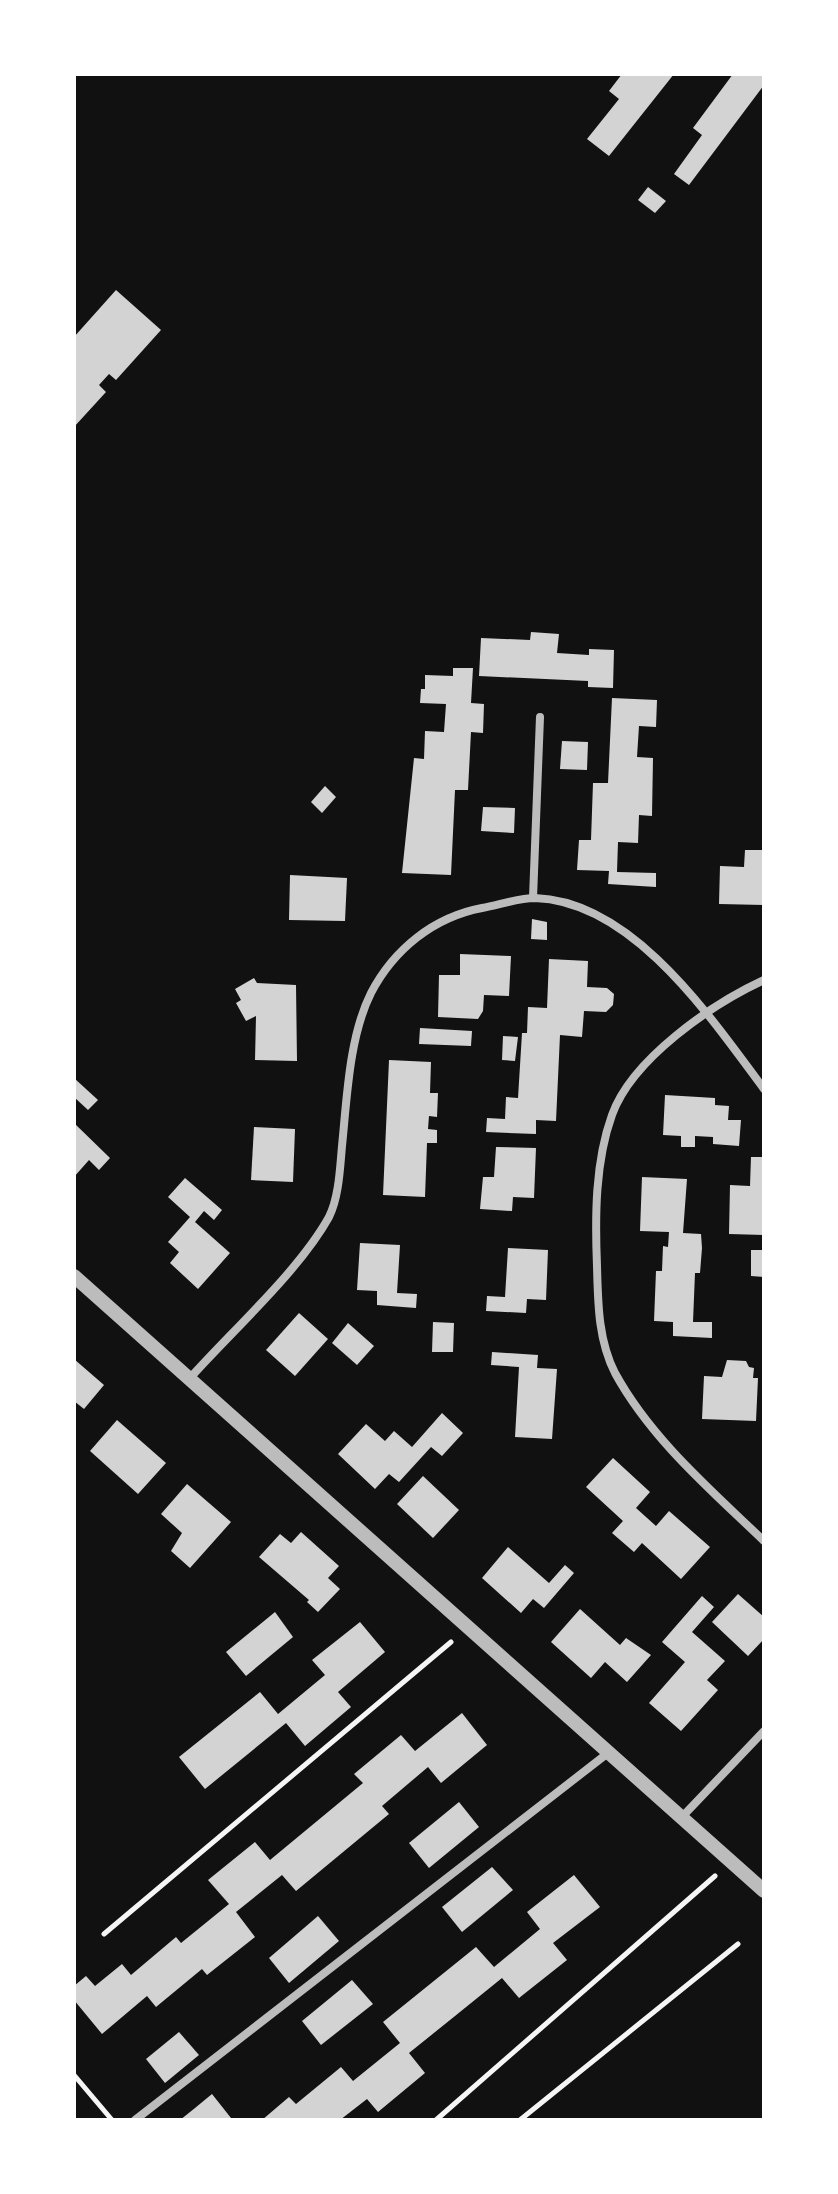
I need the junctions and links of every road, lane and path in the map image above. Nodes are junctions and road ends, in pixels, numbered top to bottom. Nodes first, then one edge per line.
1 (540, 717) dead end
2 (533, 898) junction
3 (764, 980) edge
4 (704, 1012) junction
5 (764, 1089) edge
6 (74, 1276) edge
7 (191, 1377) junction
8 (764, 1541) edge
9 (467, 1629) junction
10 (764, 1731) edge
11 (608, 1753) junction
12 (681, 1818) junction
13 (731, 1862) junction
14 (764, 1891) edge
15 (104, 1934) dead end
16 (738, 1944) dead end
17 (74, 2075) edge
18 (112, 2120) edge
19 (135, 2120) edge
20 (436, 2120) edge
21 (520, 2120) edge

1 - 2 street
2 - 4 street
2 - 7 street
3 - 4 street
4 - 5 street
4 - 8 street
6 - 7 street
7 - 9 street
9 - 11 street
9 - 15 path
10 - 12 street
11 - 12 street
11 - 19 street
12 - 13 street
13 - 14 street
13 - 20 path
16 - 21 path
17 - 18 path

